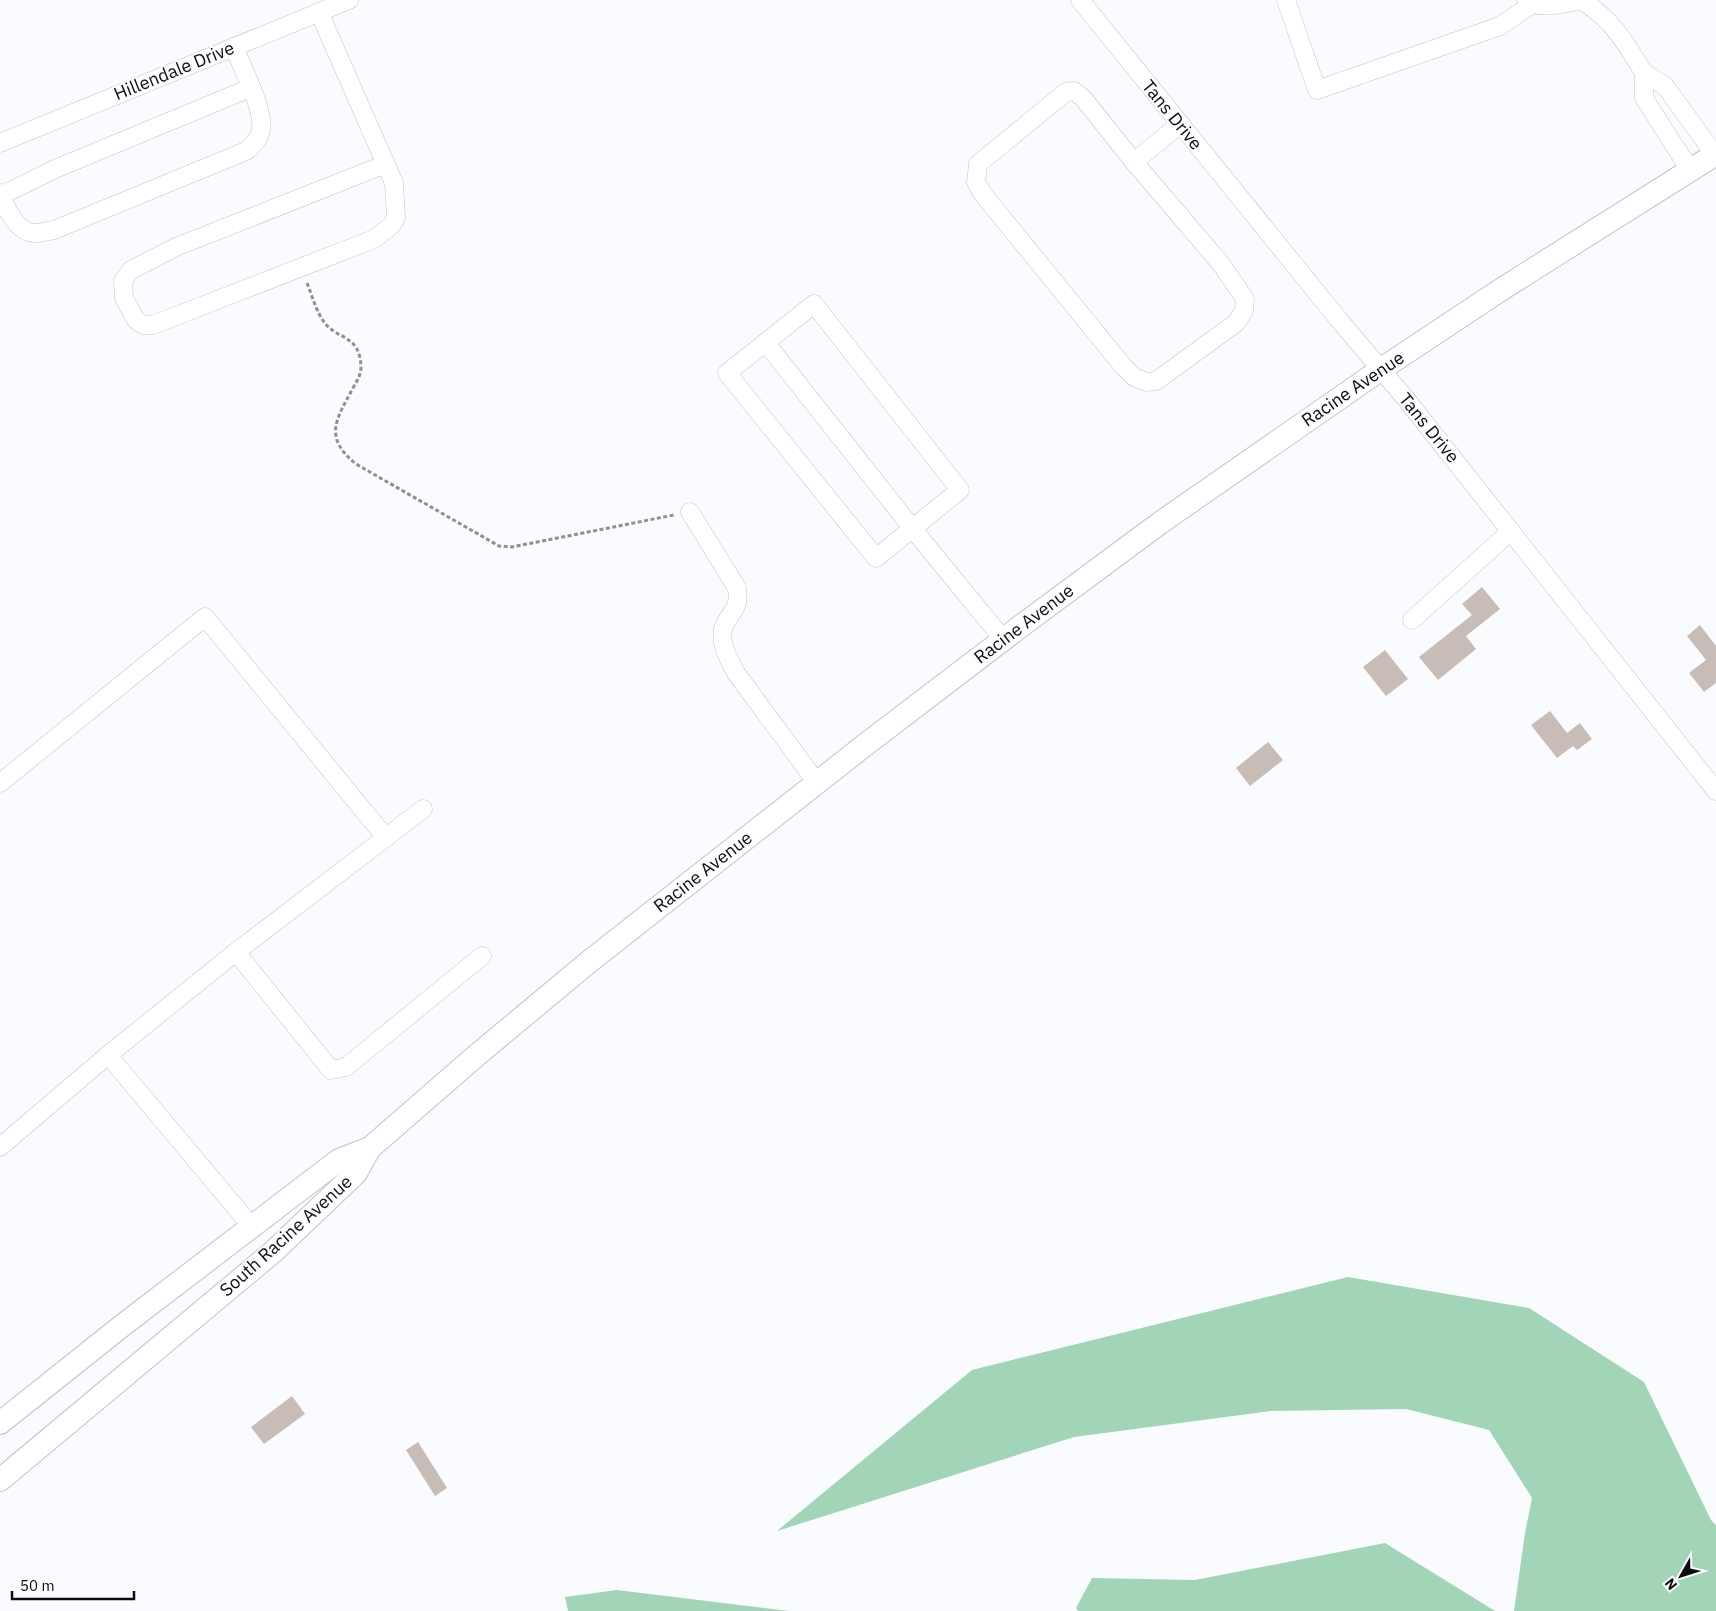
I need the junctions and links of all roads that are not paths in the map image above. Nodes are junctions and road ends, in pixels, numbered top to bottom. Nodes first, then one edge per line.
1 (349, 0) edge
2 (1080, 0) edge
3 (1286, 0) edge
4 (1581, 0) edge
5 (1529, 2) edge
6 (320, 12) junction
7 (234, 47) junction
8 (1644, 73) junction
9 (250, 88) junction
10 (1180, 124) junction
11 (0, 143) edge
12 (1715, 154) edge
13 (1134, 162) junction
14 (386, 164) junction
15 (1690, 170) junction
16 (0, 195) edge
17 (766, 343) junction
18 (1380, 370) junction
19 (690, 512) road end
20 (912, 528) junction
21 (1511, 531) junction
22 (1412, 620) dead end
23 (1003, 639) junction
24 (0, 783) edge
25 (817, 783) junction
26 (1716, 791) edge
27 (423, 809) dead end
28 (386, 838) junction
29 (236, 952) junction
30 (482, 956) dead end
31 (108, 1055) junction
32 (0, 1147) edge
33 (370, 1148) junction
34 (252, 1227) junction
35 (0, 1422) edge
36 (0, 1480) edge

1 - 6 street, Hillendale Drive
2 - 10 street, Tans Drive
3 - 5 street
4 - 5 street
4 - 8 street
6 - 7 street, Hillendale Drive
6 - 14 street
7 - 9 street
7 - 11 street, Hillendale Drive
8 - 12 street
8 - 15 street
9 - 16 street
9 - 16 street
10 - 13 street
10 - 18 street, Tans Drive
12 - 15 main road, Racine Avenue
13 - 13 street
14 - 14 street
15 - 18 main road, Racine Avenue
17 - 20 street
17 - 20 street
17 - 20 street
18 - 21 street, Tans Drive
18 - 23 main road, Racine Avenue
19 - 25 street
20 - 23 street
21 - 22 street
21 - 26 street, Tans Drive
23 - 25 main road, Racine Avenue
24 - 28 street
25 - 33 main road, Racine Avenue
27 - 28 street
28 - 29 street
29 - 30 street
29 - 31 street
31 - 32 street
31 - 34 street
33 - 34 main road, South Racine Avenue
33 - 36 main road, South Racine Avenue
34 - 35 main road, South Racine Avenue

